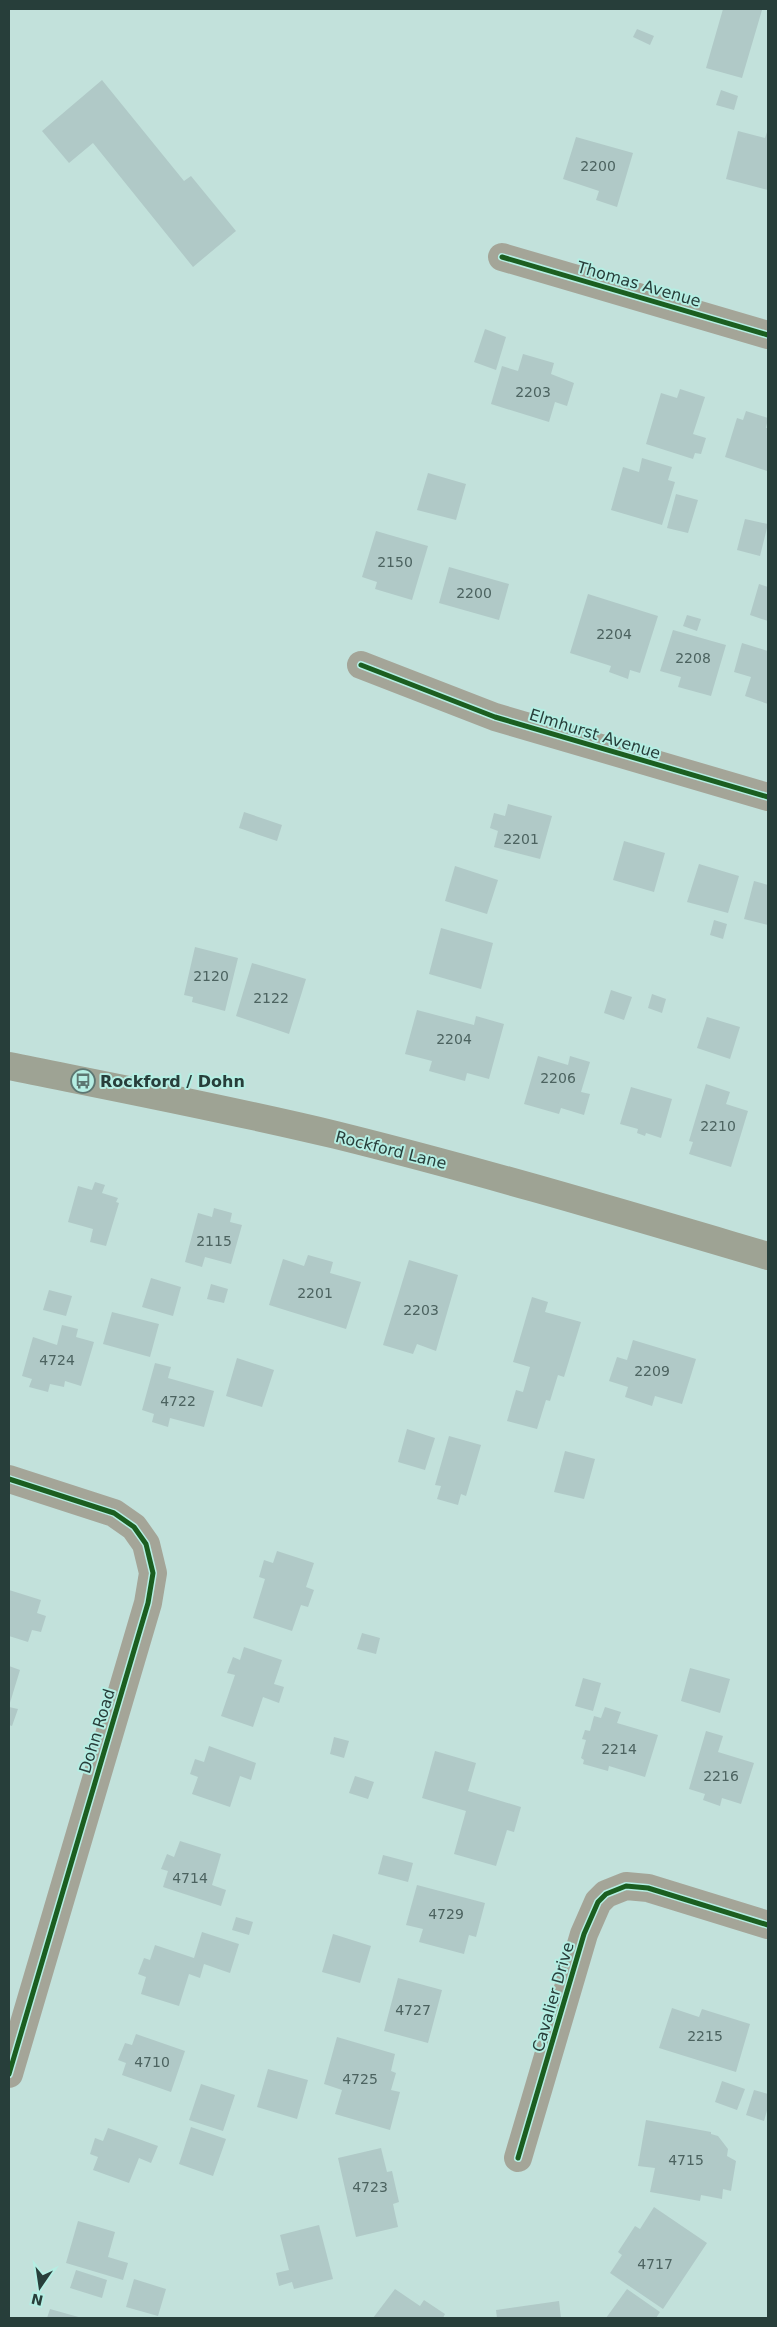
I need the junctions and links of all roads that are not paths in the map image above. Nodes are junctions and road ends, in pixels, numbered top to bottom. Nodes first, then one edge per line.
1 (502, 257) dead end
2 (768, 336) edge
3 (361, 665) dead end
4 (768, 798) edge
5 (9, 1066) edge
6 (768, 1256) edge
7 (9, 1479) edge
8 (768, 1925) edge
9 (9, 2074) edge
10 (518, 2158) dead end

1 - 2 street, Thomas Avenue
3 - 4 street, Elmhurst Avenue
5 - 6 main road, Rockford Lane
7 - 9 street, Dohn Road
8 - 10 street, Cavalier Drive

